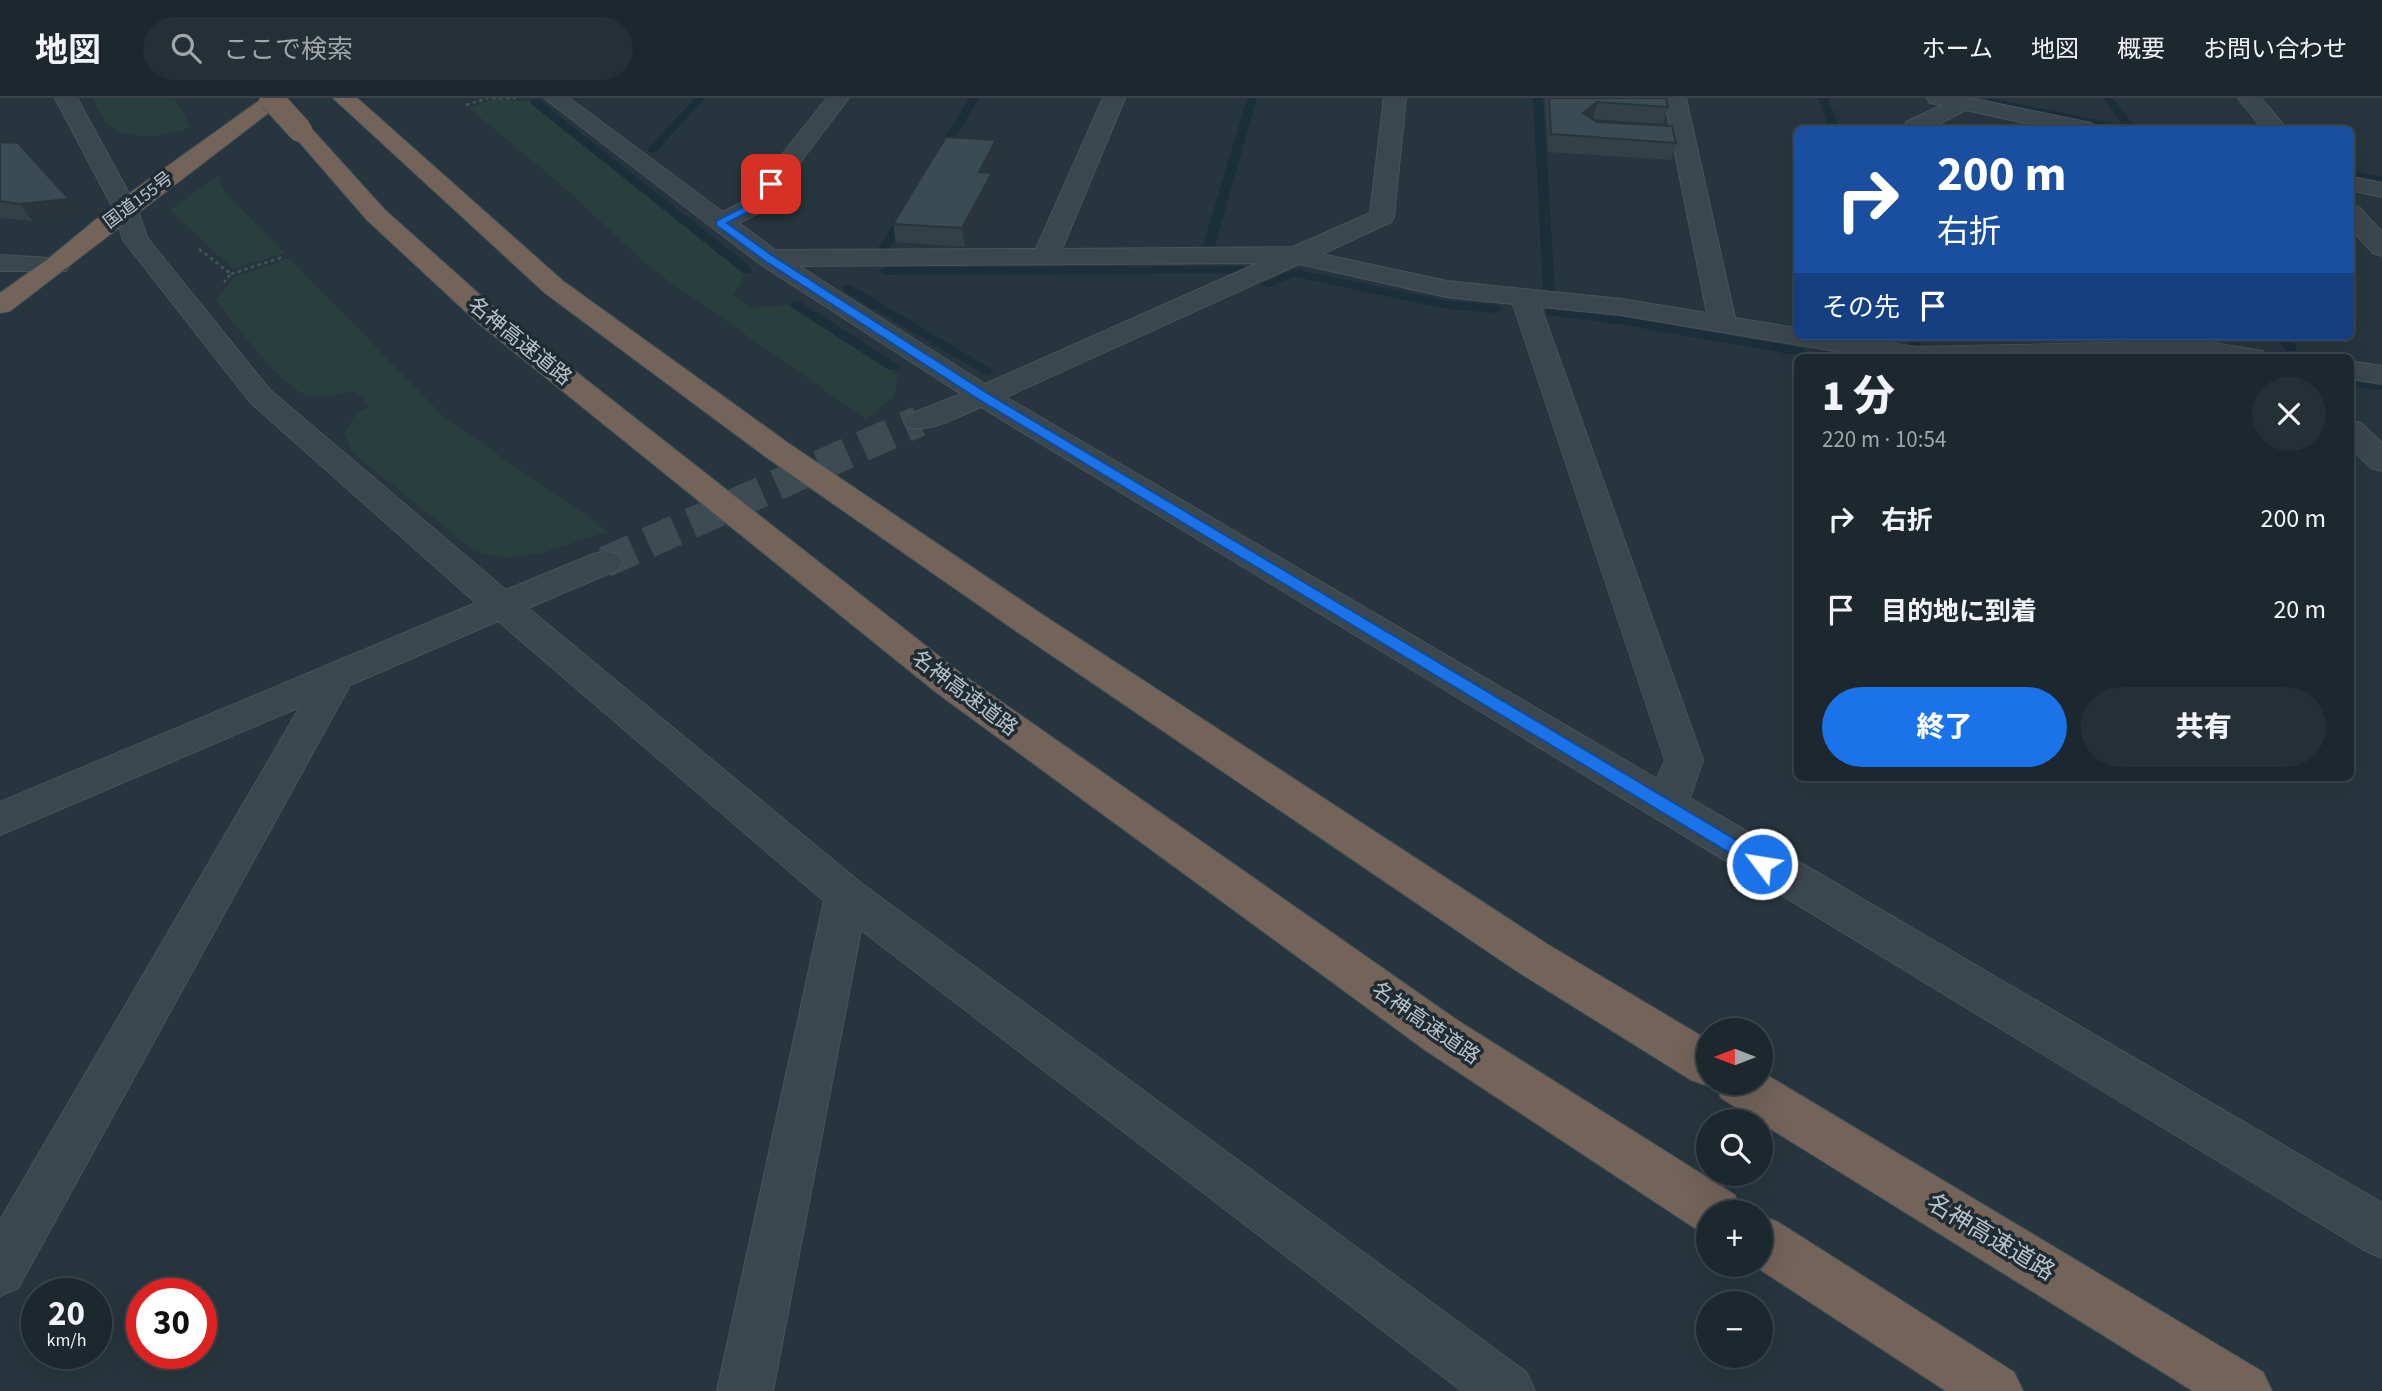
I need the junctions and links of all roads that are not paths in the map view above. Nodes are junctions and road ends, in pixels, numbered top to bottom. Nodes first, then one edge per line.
1 (66, 98) edge
2 (271, 98) edge
3 (277, 98) edge
4 (555, 98) edge
5 (838, 98) edge
6 (1114, 98) edge
7 (1395, 98) edge
8 (1675, 98) edge
9 (1938, 98) edge
10 (2249, 98) edge
11 (345, 99) edge
12 (1963, 101) edge
13 (1916, 126) edge
14 (1977, 126) edge
15 (2073, 126) edge
16 (2274, 126) edge
17 (1657, 133) edge
18 (1683, 135) junction
19 (2354, 184) edge
20 (2382, 190) edge
21 (125, 208) junction
22 (2354, 216) edge
23 (720, 223) junction
24 (2382, 248) edge
25 (1293, 255) junction
26 (1045, 257) junction
27 (769, 258) junction
28 (0, 263) edge
29 (57, 265) junction
30 (1524, 297) junction
31 (0, 305) edge
32 (1723, 325) junction
33 (1794, 336) edge
34 (1816, 340) edge
35 (2098, 344) edge
36 (1904, 354) edge
37 (1946, 354) edge
38 (2231, 354) edge
39 (2354, 371) edge
40 (2382, 375) edge
41 (983, 396) junction
42 (919, 421) tunnel mouth
43 (2354, 433) edge
44 (2382, 461) edge
45 (605, 562) tunnel mouth
46 (502, 606) junction
47 (335, 679) junction
48 (1667, 807) junction
49 (0, 819) edge
50 (846, 895) junction
51 (1696, 1058) edge
52 (1759, 1096) edge
53 (1697, 1200) edge
54 (2382, 1232) edge
55 (1773, 1248) edge
56 (0, 1270) edge
57 (745, 1391) edge
58 (1507, 1391) edge
59 (1995, 1391) edge
60 (2244, 1391) edge

1 - 21 street
2 - 53 highway, 名神高速道路, bridge
3 - 21 highway, 国道155号
4 - 23 street
5 - 23 street
6 - 26 street
7 - 25 street
8 - 18 street
9 - 12 street
10 - 16 street
11 - 51 highway
12 - 13 street
12 - 14 street
12 - 15 street
17 - 18 street
18 - 32 street
19 - 20 street
21 - 29 highway, 国道155号
21 - 46 street
22 - 24 street
23 - 27 street
25 - 26 street
25 - 30 street
25 - 41 street
26 - 27 street
27 - 41 street
28 - 29 street
29 - 31 highway, 国道155号
30 - 32 street
30 - 48 street
32 - 33 street
34 - 36 street
35 - 37 street
35 - 38 street
39 - 40 street
41 - 42 street
41 - 48 street
43 - 44 street
45 - 46 street
46 - 47 street
46 - 50 street
47 - 49 street
47 - 56 street
48 - 54 street
50 - 57 street
50 - 58 street
52 - 60 highway, 名神高速道路
55 - 59 highway

